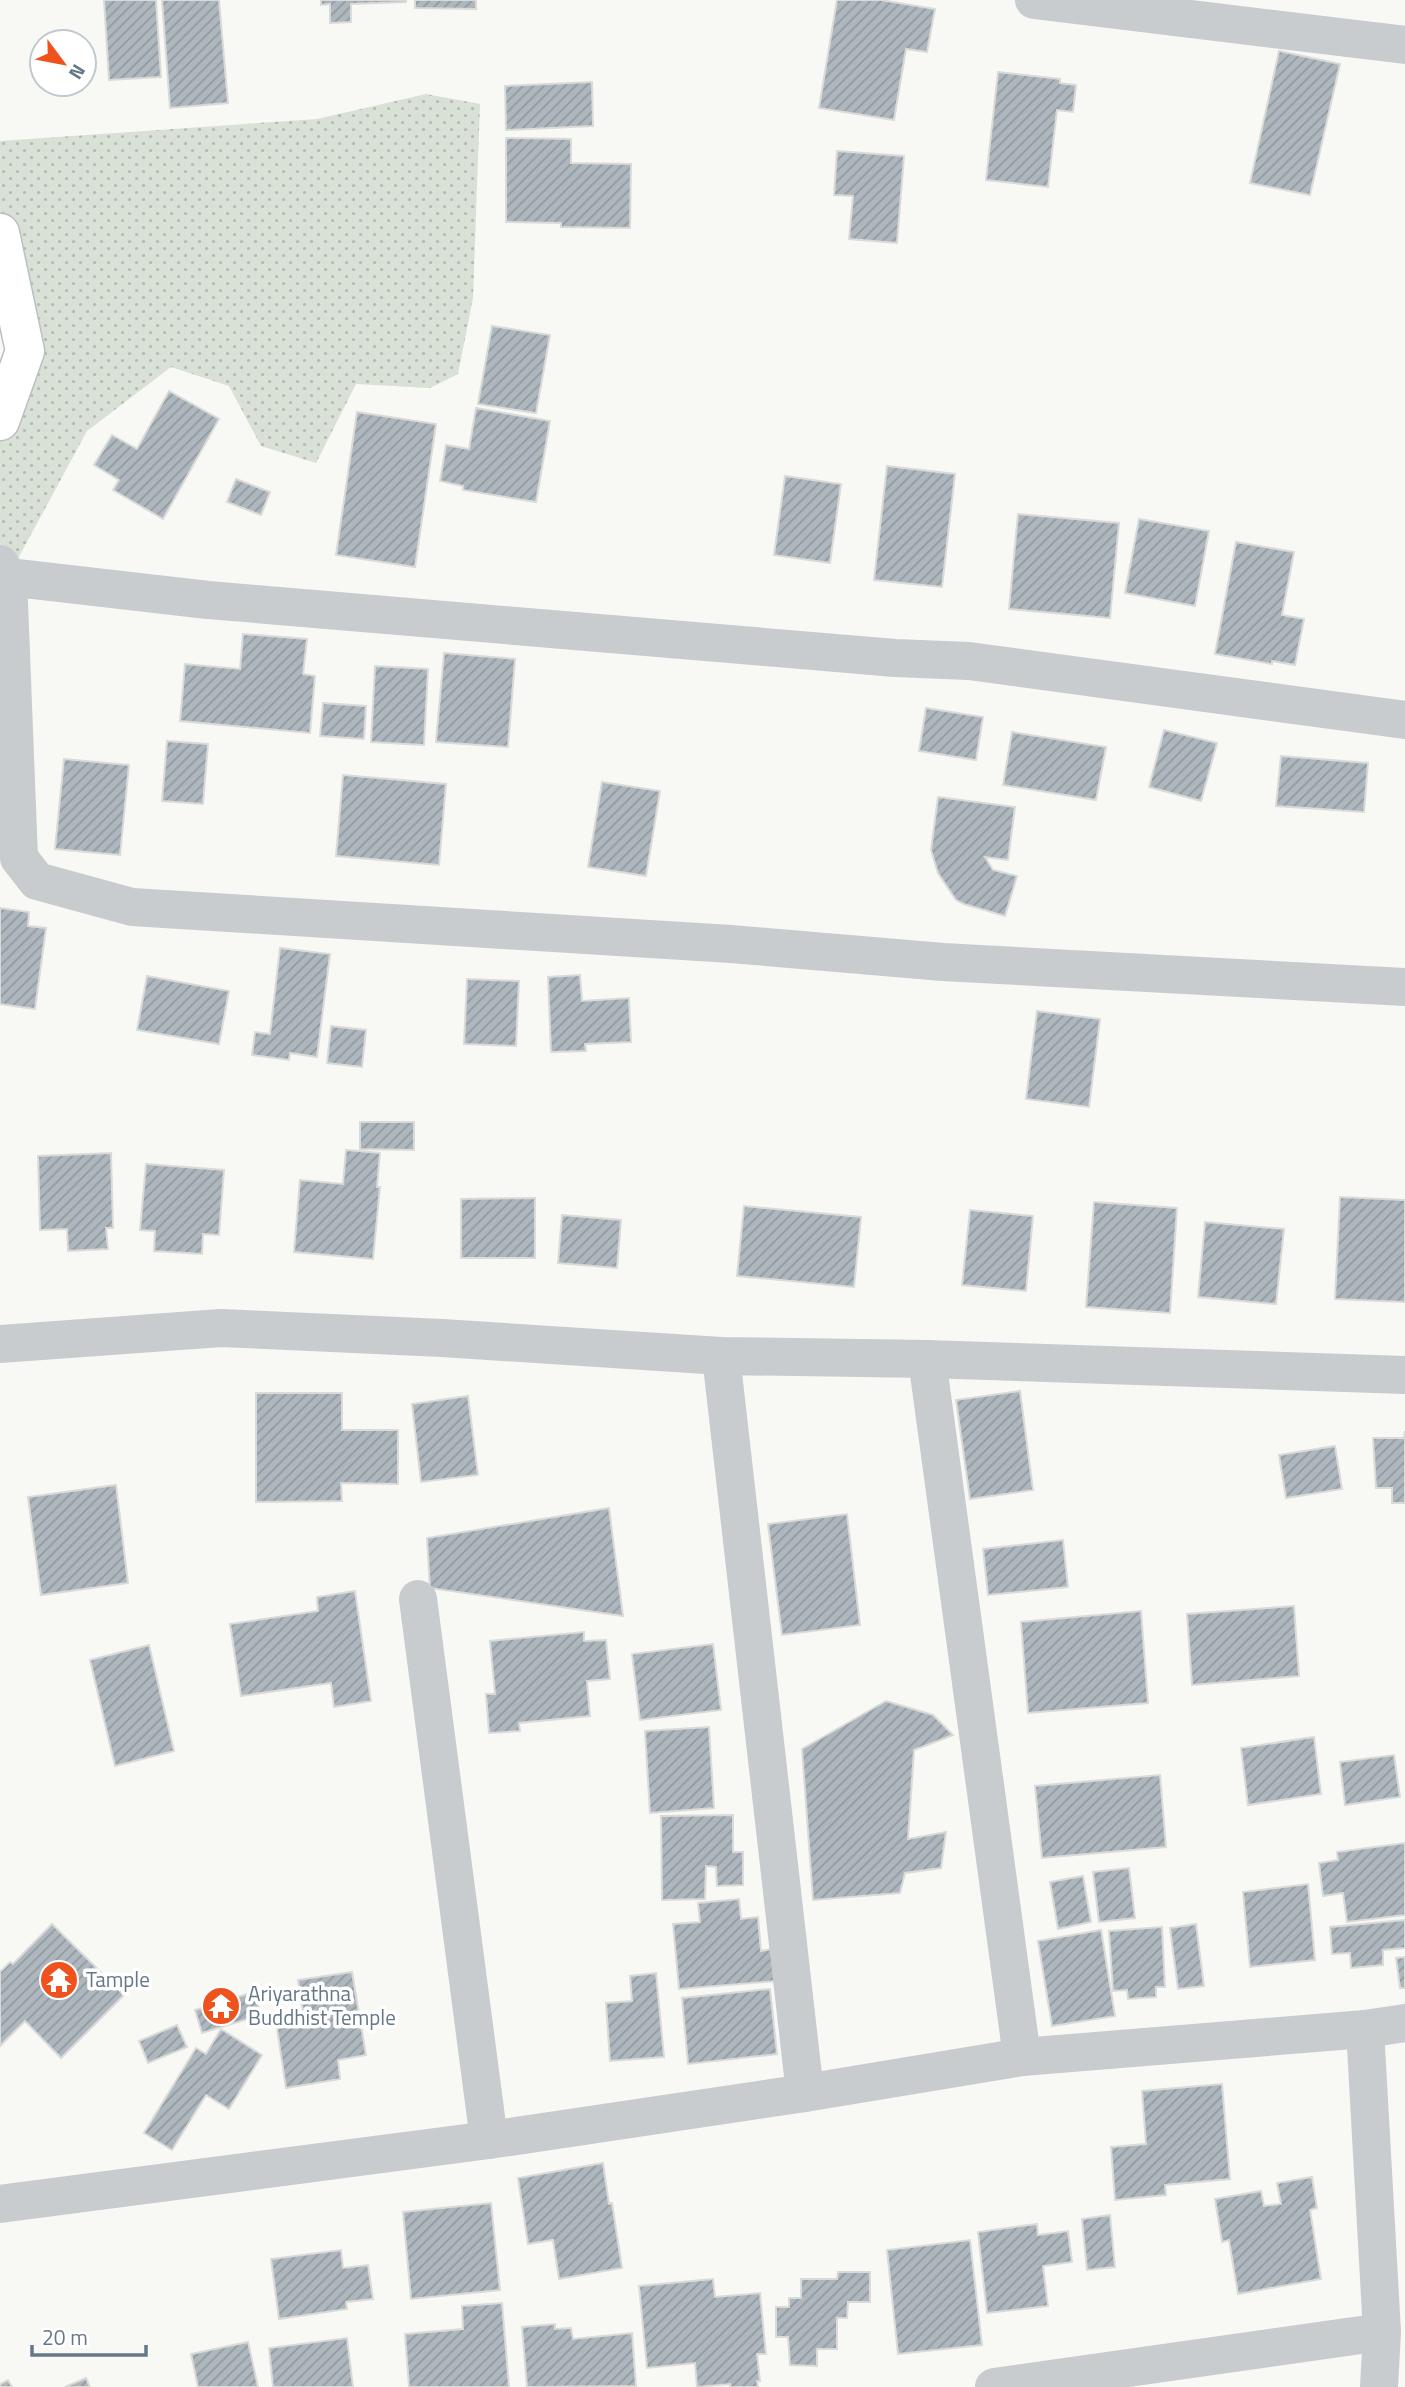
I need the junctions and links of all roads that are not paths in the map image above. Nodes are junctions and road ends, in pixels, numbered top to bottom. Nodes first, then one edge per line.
1 (1034, 0) edge
2 (1405, 45) edge
3 (0, 233) edge
4 (0, 421) edge
5 (4, 571) edge
6 (1405, 720) edge
7 (1405, 987) edge
8 (0, 1344) edge
9 (721, 1356) junction
10 (927, 1359) junction
11 (1405, 1375) edge
12 (418, 1599) dead end
13 (1405, 2023) edge
14 (1365, 2029) junction
15 (1022, 2057) junction
16 (805, 2093) junction
17 (489, 2140) junction
18 (0, 2204) edge
19 (1382, 2332) junction
20 (994, 2387) edge
21 (1380, 2387) edge

1 - 2 street
3 - 4 main road
5 - 6 street
5 - 7 street
8 - 9 street
9 - 10 street
9 - 16 street
10 - 11 street
10 - 15 street
12 - 17 street
13 - 14 street
14 - 15 street
14 - 19 street
15 - 16 street
16 - 17 street
17 - 18 street
19 - 20 street
19 - 21 street

